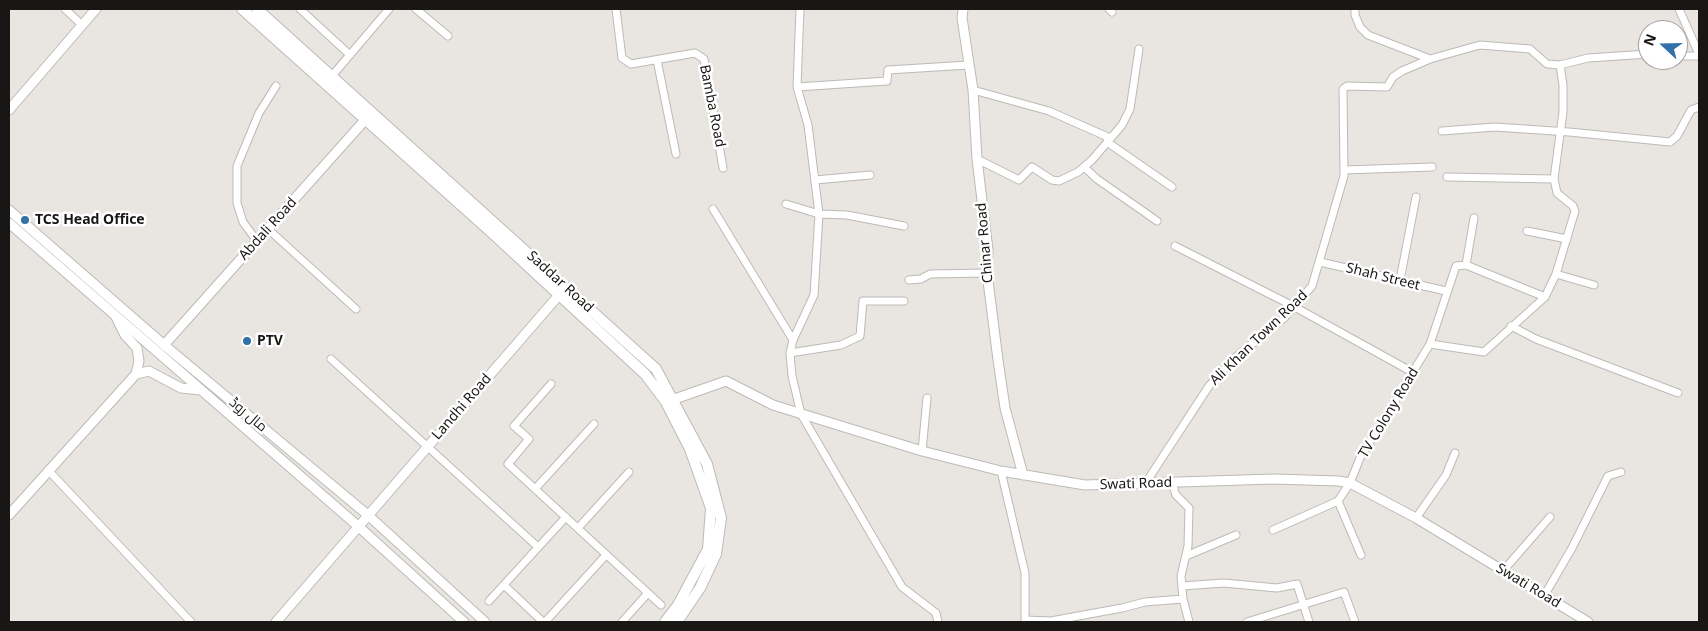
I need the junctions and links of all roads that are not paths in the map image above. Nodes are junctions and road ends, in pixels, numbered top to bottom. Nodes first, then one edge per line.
1 (65, 9) edge
2 (96, 9) edge
3 (242, 9) edge
4 (300, 9) edge
5 (389, 9) edge
6 (416, 9) edge
7 (616, 9) edge
8 (800, 9) edge
9 (963, 9) edge
10 (1355, 9) edge
11 (1679, 9) edge
12 (258, 12) edge
13 (82, 25) junction
14 (448, 36) dead end
15 (1139, 49) dead end
16 (350, 55) junction
17 (1638, 55) edge
18 (1699, 55) edge
19 (1430, 59) junction
20 (657, 60) junction
21 (968, 65) junction
22 (1560, 65) junction
23 (331, 77) junction
24 (276, 86) dead end
25 (797, 87) junction
26 (973, 90) junction
27 (1699, 107) edge
28 (9, 110) edge
29 (368, 116) junction
30 (1442, 131) dead end
31 (1560, 131) junction
32 (1108, 140) junction
33 (676, 154) dead end
34 (977, 159) junction
35 (1084, 167) junction
36 (723, 168) dead end
37 (1432, 168) dead end
38 (1344, 170) junction
39 (870, 175) dead end
40 (1447, 177) dead end
41 (1554, 179) junction
42 (815, 180) junction
43 (1172, 187) dead end
44 (1416, 197) dead end
45 (786, 204) dead end
46 (713, 209) dead end
47 (9, 210) edge
48 (819, 214) junction
49 (1474, 218) dead end
50 (1157, 221) dead end
51 (9, 223) edge
52 (904, 226) dead end
53 (268, 229) junction
54 (1527, 231) dead end
55 (1567, 239) junction
56 (257, 241) junction
57 (1175, 246) dead end
58 (1320, 262) junction
59 (1466, 265) junction
60 (987, 273) junction
61 (1556, 274) junction
62 (909, 280) dead end
63 (1400, 280) junction
64 (1594, 285) dead end
65 (562, 291) junction
66 (1446, 291) junction
67 (1546, 297) junction
68 (904, 301) dead end
69 (1293, 306) junction
70 (356, 309) dead end
71 (116, 317) junction
72 (1511, 326) junction
73 (793, 340) junction
74 (1430, 344) junction
75 (164, 345) junction
76 (790, 353) junction
77 (331, 359) dead end
78 (1414, 373) junction
79 (136, 374) junction
80 (551, 384) dead end
81 (200, 390) junction
82 (1678, 392) dead end
83 (927, 398) dead end
84 (670, 400) junction
85 (801, 414) junction
86 (594, 424) dead end
87 (426, 447) junction
88 (922, 451) junction
89 (1455, 453) dead end
90 (48, 470) junction
91 (1001, 471) junction
92 (629, 472) dead end
93 (1621, 472) dead end
94 (1023, 474) junction
95 (1172, 483) junction
96 (1145, 484) junction
97 (1350, 484) junction
98 (535, 489) junction
99 (1338, 501) junction
100 (9, 515) edge
101 (369, 516) junction
102 (566, 517) junction
103 (1550, 517) dead end
104 (1416, 518) junction
105 (359, 527) junction
106 (578, 528) junction
107 (1273, 530) dead end
108 (1236, 534) dead end
109 (538, 547) junction
110 (606, 555) junction
111 (1360, 555) dead end
112 (1186, 556) junction
113 (1503, 571) junction
114 (504, 585) junction
115 (1182, 586) junction
116 (648, 593) junction
117 (1544, 596) junction
118 (1183, 599) junction
119 (489, 601) dead end
120 (1304, 604) junction
121 (661, 605) dead end
122 (461, 621) edge
123 (1025, 621) edge
124 (191, 622) edge
125 (276, 622) edge
126 (485, 622) edge
127 (544, 622) edge
128 (622, 622) edge
129 (664, 622) edge
130 (677, 622) edge
131 (938, 622) edge
132 (1189, 622) edge
133 (1248, 622) edge
134 (1309, 622) edge
135 (1355, 622) edge
136 (1588, 622) edge

1 - 13 street
2 - 13 street
3 - 12 main road, Saddar Road
4 - 16 street
5 - 16 street
6 - 14 street
7 - 20 street, Bamba Road
8 - 25 street
9 - 21 street, Chinar Road
10 - 19 street
11 - 18 street
12 - 23 main road, Saddar Road
12 - 29 main road, Saddar Road
13 - 28 street
15 - 32 street
16 - 23 street
17 - 22 street
19 - 22 street
19 - 38 street, Ali Khan Town Road
20 - 33 street
20 - 36 street, Bamba Road
21 - 25 street
21 - 26 street, Chinar Road
22 - 31 street
23 - 29 main road, Saddar Road
24 - 56 street
25 - 42 street
26 - 32 street
26 - 34 street, Chinar Road
27 - 31 street
29 - 53 street, Abdali Road
29 - 65 main road, Saddar Road
30 - 31 street
31 - 41 street
32 - 35 street
32 - 43 street
34 - 35 street
34 - 60 street, Chinar Road
35 - 50 street
37 - 38 street
38 - 58 street, Ali Khan Town Road
39 - 42 street
40 - 41 street
41 - 55 street
42 - 48 street
44 - 63 street
45 - 48 street
46 - 73 street
47 - 75 street, مال روڈ
48 - 52 street
48 - 73 street
49 - 59 street
51 - 71 street, مال روڈ
53 - 56 street, Abdali Road
53 - 70 street
54 - 55 street
55 - 61 street
56 - 75 street, Abdali Road
57 - 69 street
58 - 63 street, Shah Street
58 - 69 street, Ali Khan Town Road
59 - 66 street, TV Colony Road
59 - 67 street
60 - 62 street
60 - 94 street, Chinar Road
61 - 64 street
61 - 67 street
63 - 66 street, Shah Street
65 - 84 main road, Saddar Road
65 - 87 street, Landhi Road
66 - 74 street, TV Colony Road
67 - 72 street
68 - 76 street
69 - 78 street
69 - 96 street, Ali Khan Town Road
71 - 79 street
71 - 81 street, مال روڈ
72 - 74 street
72 - 82 street
73 - 76 street
74 - 78 street, TV Colony Road
75 - 101 street, مال روڈ
76 - 85 street
77 - 87 street
78 - 97 street, TV Colony Road
79 - 81 street
79 - 90 street
80 - 98 street
81 - 105 street, مال روڈ
83 - 88 street
84 - 85 street, Swati Road
84 - 129 main road
84 - 130 main road
85 - 88 street, Swati Road
85 - 131 street
86 - 98 street
87 - 101 street, Landhi Road
87 - 109 street
88 - 91 street, Swati Road
89 - 104 street
90 - 100 street
90 - 124 street
91 - 94 street, Swati Road
91 - 123 street
92 - 106 street
93 - 117 street
94 - 96 street, Swati Road
95 - 96 street, Swati Road
95 - 97 street, Swati Road
95 - 112 street
97 - 99 street, TV Colony Road
97 - 104 street, Swati Road
98 - 102 street
99 - 107 street
99 - 111 street
101 - 105 street, Landhi Road
101 - 126 street, مال روڈ
102 - 106 street
102 - 109 street
103 - 113 street
104 - 113 street, Swati Road
105 - 122 street, مال روڈ
105 - 125 street, Landhi Road
106 - 110 street
108 - 112 street
109 - 114 street
110 - 116 street
110 - 127 street
112 - 115 street
113 - 117 street, Swati Road
114 - 119 street
114 - 127 street
115 - 118 street
115 - 120 street
116 - 121 street
116 - 128 street
117 - 136 street, Swati Road
118 - 123 street
118 - 132 street
120 - 133 street
120 - 134 street
120 - 135 street

